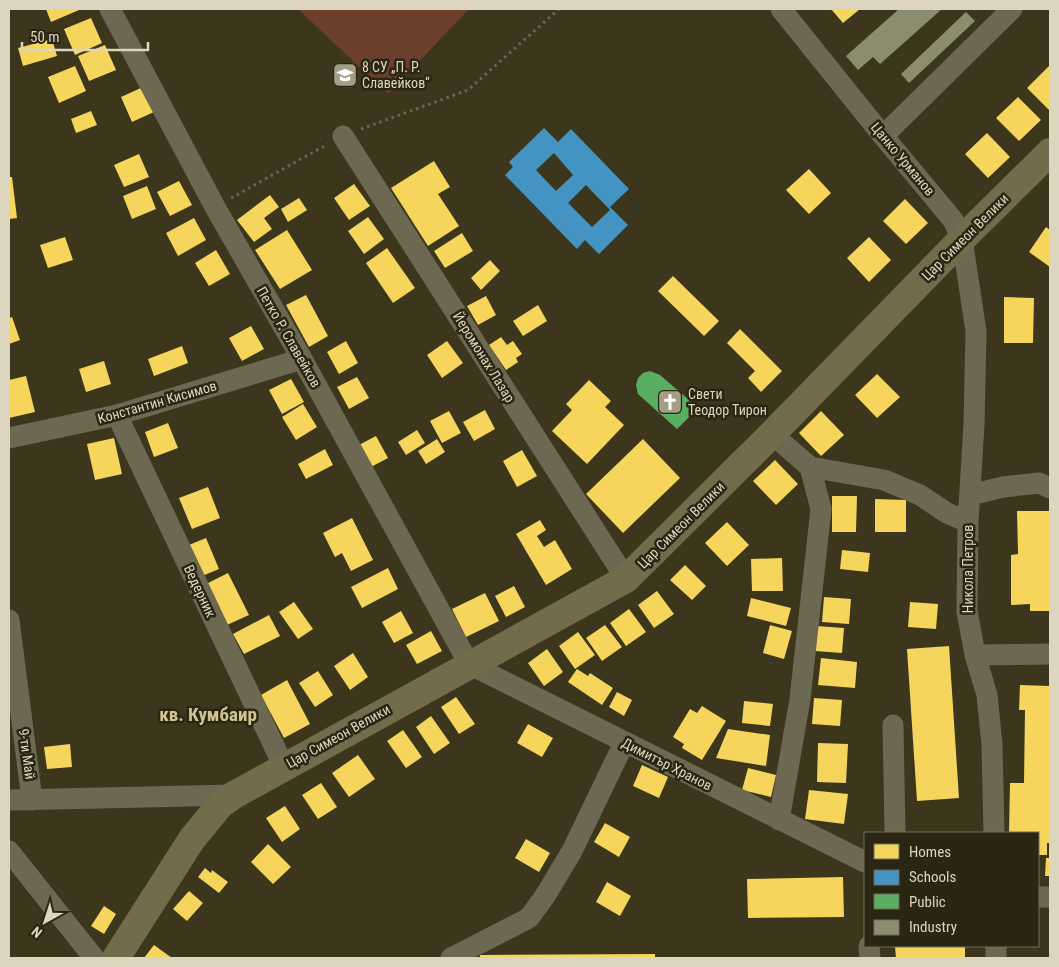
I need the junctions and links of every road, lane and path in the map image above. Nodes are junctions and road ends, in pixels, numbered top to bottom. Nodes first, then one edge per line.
1 (110, 9) edge
2 (559, 9) edge
3 (781, 9) edge
4 (1012, 9) edge
5 (343, 136) junction
6 (883, 136) junction
7 (1050, 152) edge
8 (215, 206) junction
9 (962, 239) junction
10 (976, 332) joint
11 (302, 359) junction
12 (117, 415) junction
13 (772, 434) junction
14 (9, 438) edge
15 (810, 468) junction
16 (1050, 488) edge
17 (970, 495) junction
18 (968, 522) junction
19 (626, 579) junction
20 (9, 620) edge
21 (1050, 654) edge
22 (975, 655) junction
23 (469, 664) junction
24 (894, 725) dead end
25 (624, 743) junction
26 (284, 766) junction
27 (234, 794) junction
28 (9, 800) edge
29 (32, 800) junction
30 (779, 820) junction
31 (894, 832) edge
32 (994, 832) edge
33 (9, 851) edge
34 (864, 862) edge
35 (94, 958) edge
36 (116, 958) edge
37 (451, 958) edge

1 - 8 street, Петко Р. Славейков
2 - 5 path
3 - 6 street, Цанко Урманов
4 - 6 street
5 - 8 path
5 - 19 street, Йеромонах Лазар
6 - 9 street, Цанко Урманов
7 - 9 main road, Цар Симеон Велики
8 - 11 street, Петко Р. Славейков
9 - 10 street, Цанко Урманов
9 - 13 main road, Цар Симеон Велики
10 - 17 street, Никола Петров
11 - 12 street, Константин Кисимов
11 - 23 street, Петко Р. Славейков
12 - 14 street, Константин Кисимов
12 - 26 street, Ведерник
13 - 15 street
13 - 19 main road, Цар Симеон Велики
15 - 18 street
15 - 30 street
16 - 17 street
17 - 18 street, Никола Петров
18 - 22 street, Никола Петров
19 - 23 main road, Цар Симеон Велики
20 - 29 street, 9-ти Май
21 - 22 street
22 - 32 street, Никола Петров
23 - 25 street, Димитър Хранов
23 - 26 main road, Цар Симеон Велики
24 - 31 street
25 - 30 street, Димитър Хранов
25 - 37 street
26 - 27 main road, Цар Симеон Велики
27 - 29 street, Цар Симеон Велики
27 - 36 main road, Цар Симеон Велики
28 - 29 street, Цар Симеон Велики
30 - 34 street, Димитър Хранов
33 - 35 street

